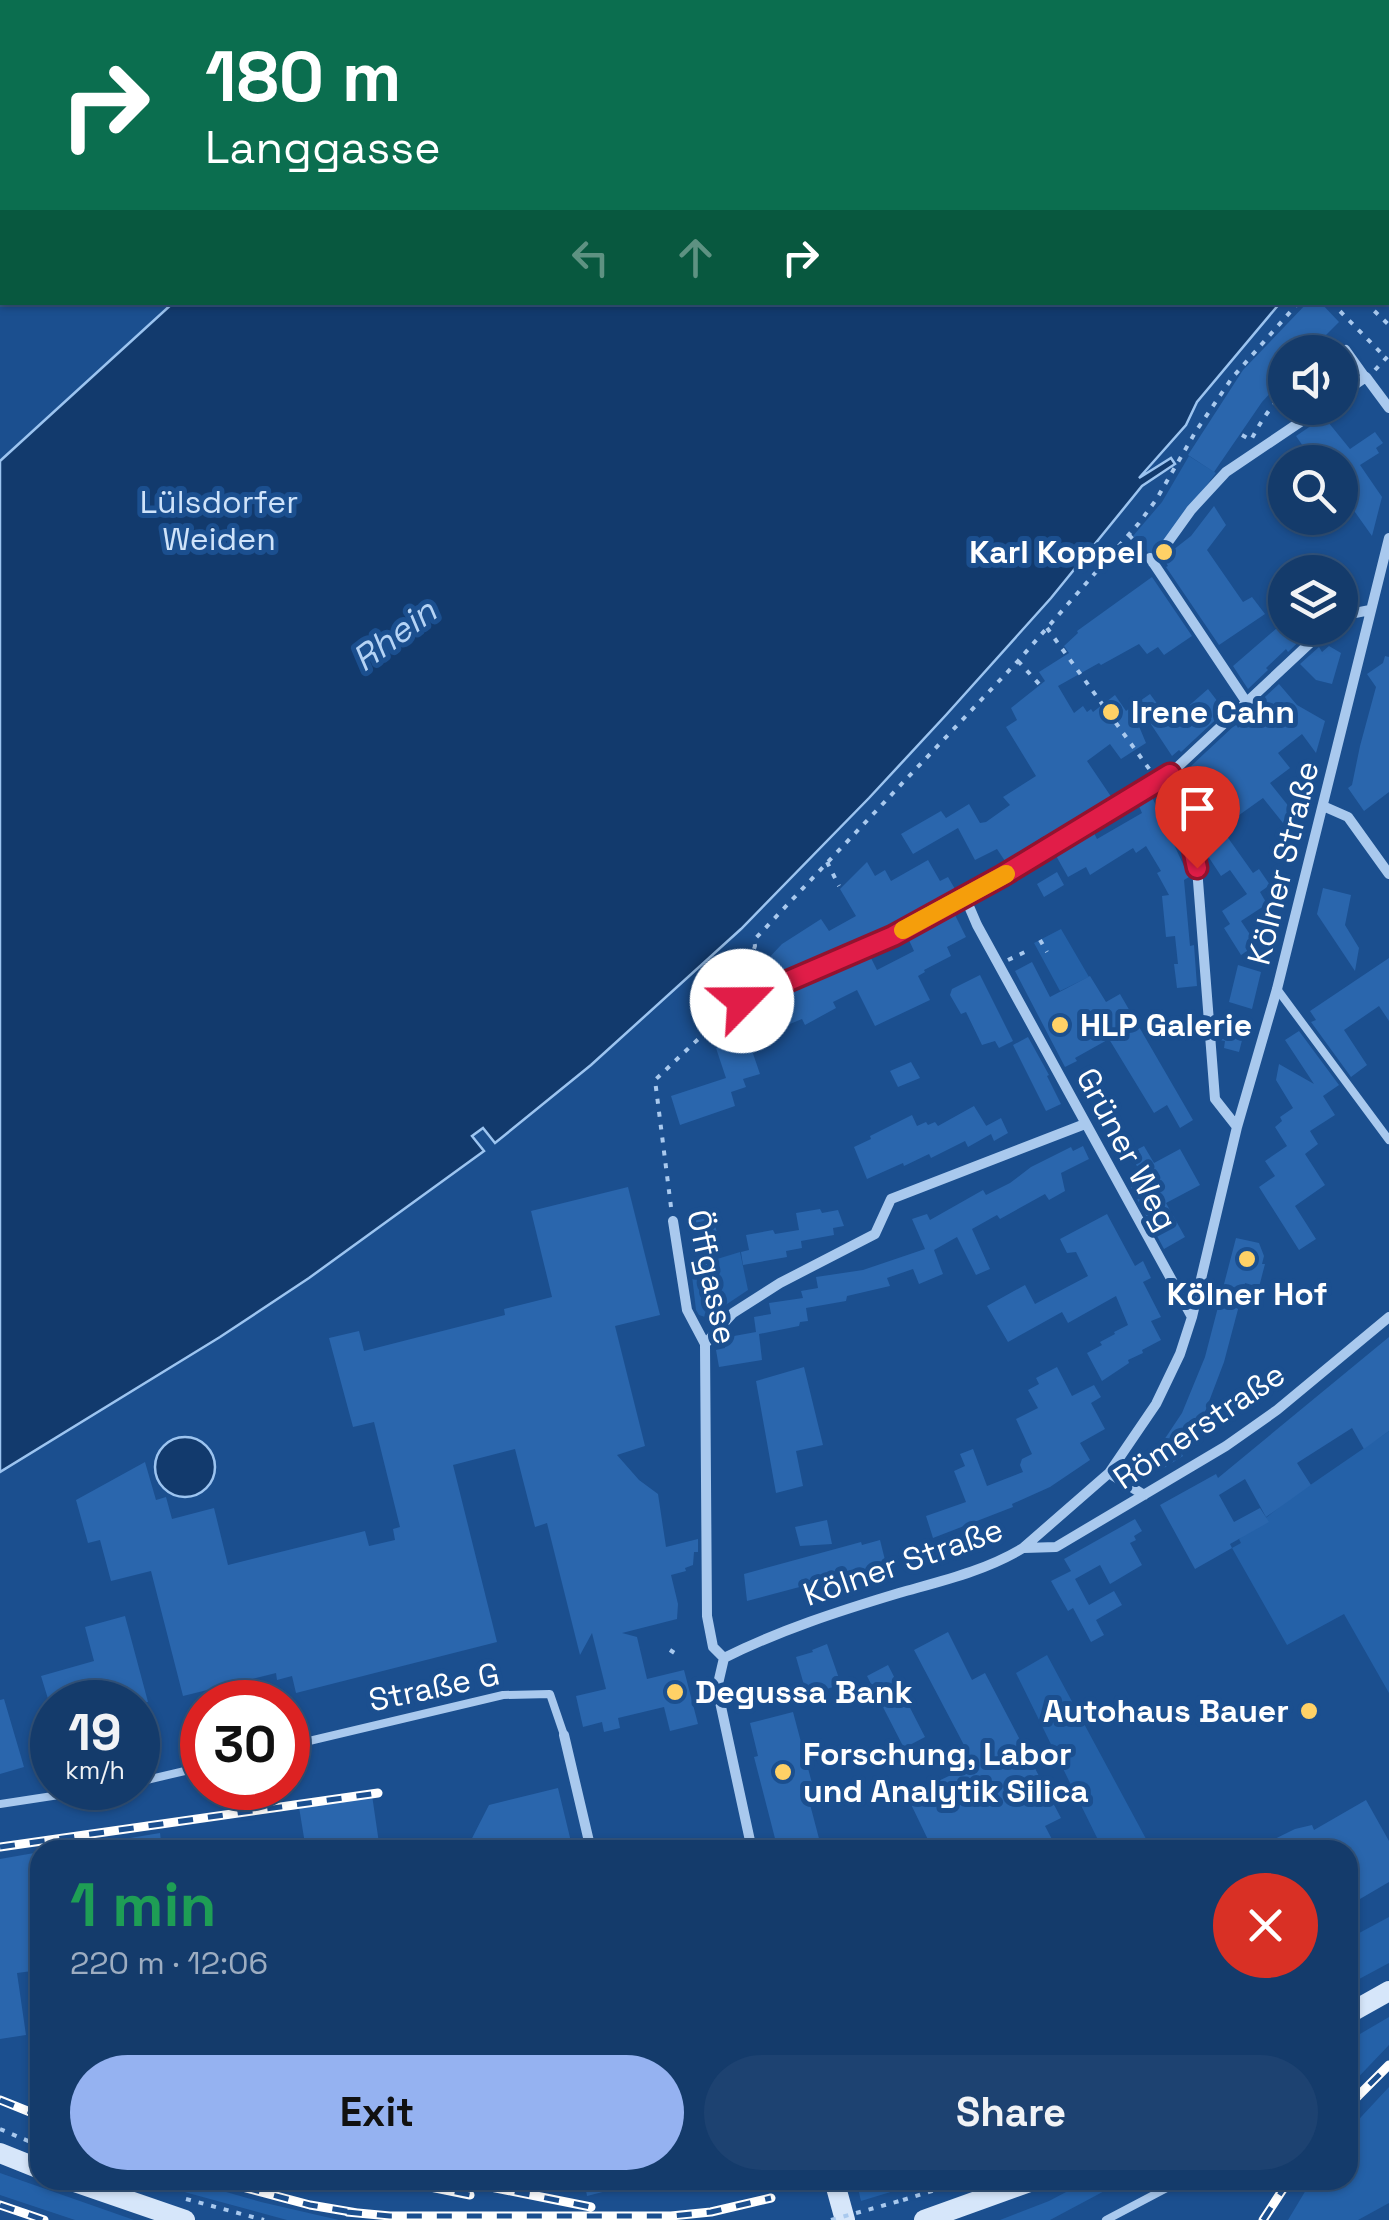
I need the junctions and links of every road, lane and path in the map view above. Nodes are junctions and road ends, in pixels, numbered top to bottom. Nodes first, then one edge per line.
1 (1296, 305) edge
2 (1334, 305) edge
3 (1368, 305) edge
4 (1389, 310) edge
5 (1381, 318) junction
6 (1389, 325) edge
7 (1388, 357) edge
8 (1358, 366) edge
9 (1366, 377) junction
10 (1358, 383) edge
11 (1389, 408) edge
12 (1268, 412) edge
13 (1296, 425) edge
14 (1242, 435) dead end
15 (1129, 534) junction
16 (1388, 544) edge
17 (1151, 560) junction
18 (1370, 610) junction
19 (1358, 612) edge
20 (1047, 628) junction
21 (1308, 645) edge
22 (1018, 660) junction
23 (1040, 684) dead end
24 (1247, 702) junction
25 (1170, 774) junction
26 (1158, 781) junction
27 (1322, 806) junction
28 (827, 862) junction
29 (1389, 874) edge
30 (839, 886) dead end
31 (966, 897) junction
32 (1040, 940) dead end
33 (1027, 951) dead end
34 (1047, 952) dead end
35 (999, 964) junction
36 (1277, 990) junction
37 (742, 997) junction
38 (1086, 1124) junction
39 (1237, 1127) junction
40 (1389, 1140) edge
41 (673, 1221) joint
42 (1389, 1316) edge
43 (1192, 1317) junction
44 (706, 1344) junction
45 (1109, 1473) junction
46 (1144, 1495) junction
47 (1023, 1548) junction
48 (670, 1650) dead end
49 (679, 1656) dead end
50 (724, 1658) junction
51 (564, 1735) joint
52 (310, 1741) edge
53 (30, 1799) edge
54 (0, 1804) edge
55 (589, 1840) edge
56 (750, 1840) edge
57 (1389, 1992) edge
58 (1358, 2009) edge
59 (0, 2130) edge
60 (30, 2142) edge
61 (0, 2153) edge
62 (30, 2165) edge
63 (98, 2190) edge
64 (837, 2190) edge
65 (936, 2190) edge
66 (1008, 2190) edge
67 (1163, 2190) edge
68 (173, 2194) dead end
69 (185, 2220) edge
70 (264, 2220) edge
71 (831, 2220) edge
72 (845, 2220) edge
73 (924, 2220) edge
74 (1106, 2220) edge

1 - 15 path
2 - 7 path
3 - 5 path
4 - 5 path
5 - 6 path
7 - 9 path
8 - 9 lane
9 - 10 street
9 - 11 street
12 - 14 path
13 - 17 street
15 - 17 path
15 - 20 path
16 - 18 street, Kölner Straße
17 - 24 street
18 - 19 street
18 - 27 street, Kölner Straße
20 - 22 path
20 - 26 path
21 - 24 street
22 - 23 path
22 - 28 path
24 - 25 street
25 - 26 street
25 - 39 street
26 - 31 street
27 - 29 street
27 - 36 street, Kölner Straße
28 - 30 path
28 - 37 path
31 - 35 street, Grüner Weg
31 - 37 street
32 - 34 path
33 - 35 path
35 - 38 street, Grüner Weg
36 - 39 street, Kölner Straße
36 - 40 lane
37 - 41 path, Öffgasse
38 - 43 street, Grüner Weg
38 - 44 street
39 - 43 street, Kölner Straße
41 - 44 street, Öffgasse
42 - 46 street, Römerstraße
43 - 45 street, Kölner Straße
44 - 50 street, Öffgasse
45 - 46 street
45 - 47 street, Kölner Straße
46 - 47 street, Römerstraße
47 - 50 street, Kölner Straße
48 - 49 path
50 - 56 street
51 - 52 lane, Straße G
51 - 55 street
53 - 54 lane
57 - 58 main road
59 - 60 path
61 - 62 main road
63 - 69 main road
64 - 72 main road
65 - 71 path, bridge
66 - 73 main road
67 - 74 lane
68 - 70 path

